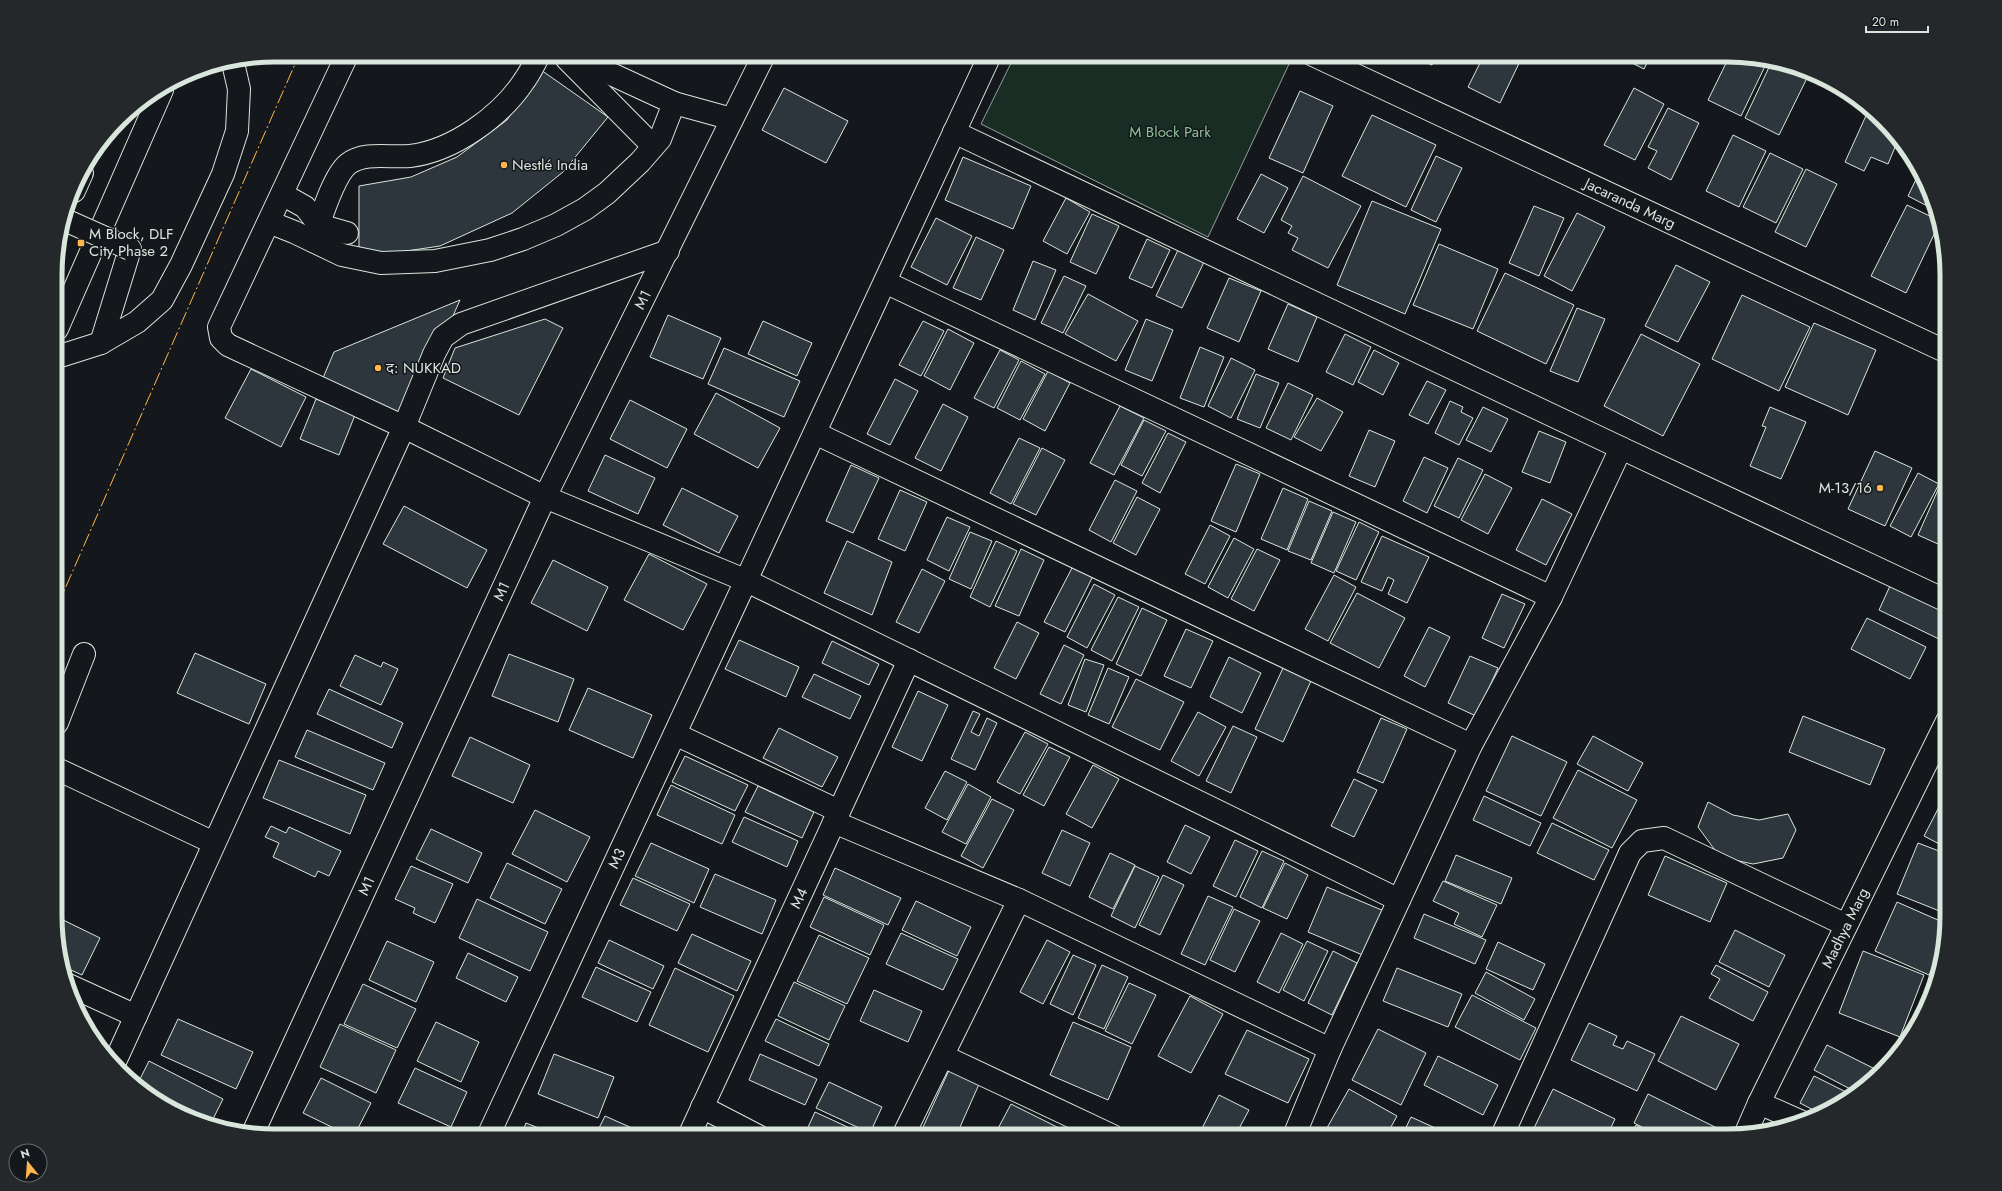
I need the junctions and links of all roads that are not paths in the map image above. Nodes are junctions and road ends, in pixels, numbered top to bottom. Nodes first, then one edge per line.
1 (344, 62) edge
2 (535, 62) edge
3 (570, 62) edge
4 (585, 62) edge
5 (760, 62) edge
6 (987, 62) edge
7 (1328, 62) edge
8 (234, 66) edge
9 (159, 97) edge
10 (674, 103) junction
11 (732, 119) junction
12 (954, 132) junction
13 (653, 146) junction
14 (282, 194) junction
15 (69, 222) edge
16 (269, 222) junction
17 (316, 233) junction
18 (347, 233) dead end
19 (668, 251) junction
20 (885, 282) junction
21 (62, 318) edge
22 (100, 343) junction
23 (1940, 349) edge
24 (62, 355) edge
25 (404, 427) junction
26 (815, 433) junction
27 (1621, 448) junction
28 (545, 497) junction
29 (747, 581) junction
30 (1551, 597) junction
31 (1940, 598) edge
32 (84, 654) dead end
33 (908, 660) junction
34 (62, 710) edge
35 (1940, 733) edge
36 (675, 734) junction
37 (1471, 745) junction
38 (62, 771) edge
39 (836, 817) junction
40 (214, 843) junction
41 (1019, 900) junction
42 (1399, 900) junction
43 (1846, 925) junction
44 (74, 988) edge
45 (136, 1016) junction
46 (1330, 1049) junction
47 (943, 1056) junction
48 (117, 1058) edge
49 (1759, 1103) junction
50 (702, 1107) junction
51 (1794, 1118) edge
52 (254, 1128) edge
53 (1748, 1128) edge
54 (491, 1129) edge
55 (692, 1129) edge
56 (744, 1129) edge
57 (906, 1129) edge
58 (1098, 1129) edge
59 (1297, 1129) edge
60 (1505, 1129) edge

1 - 14 main road
2 - 17 main road
3 - 13 main road
4 - 10 main road
5 - 11 main road, M1
6 - 12 main road, M3
7 - 23 main road, Jacaranda Marg
8 - 22 main road
9 - 21 main road
10 - 11 main road
10 - 13 main road
11 - 19 main road, M1
12 - 20 main road, M3
12 - 27 main road
13 - 17 main road
14 - 16 main road
14 - 17 main road
15 - 22 main road, bridge
16 - 17 main road
16 - 25 main road
17 - 18 main road
19 - 25 main road
19 - 28 main road, M1
20 - 26 main road, M3
20 - 30 main road
22 - 24 main road
25 - 28 main road
25 - 40 main road
26 - 29 main road, M3
26 - 37 main road
27 - 30 main road
27 - 31 main road
28 - 29 main road
28 - 52 main road, M1
29 - 33 main road
29 - 36 main road, M3
30 - 37 main road
32 - 34 main road
33 - 39 main road, M4
33 - 42 main road
35 - 43 main road, Madhya Marg
36 - 39 main road
36 - 54 main road, M3
37 - 42 main road
38 - 40 main road
39 - 41 main road
39 - 50 main road, M4
40 - 45 main road
41 - 46 main road
41 - 47 main road
42 - 46 main road
43 - 49 main road, Madhya Marg
43 - 60 main road
44 - 45 main road
45 - 48 main road
46 - 59 main road
47 - 57 main road
47 - 58 main road
49 - 51 main road
49 - 53 main road, Madhya Marg
50 - 55 main road, M4
50 - 56 main road

